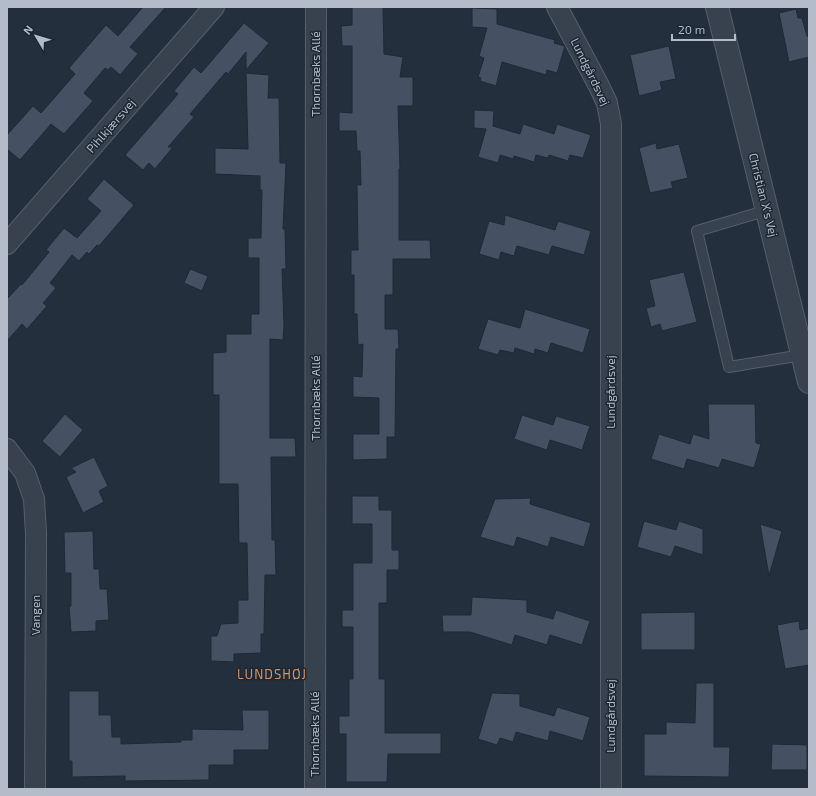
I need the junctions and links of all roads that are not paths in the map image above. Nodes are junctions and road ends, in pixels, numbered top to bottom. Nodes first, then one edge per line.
1 (214, 7) edge
2 (316, 7) edge
3 (557, 7) edge
4 (717, 7) edge
5 (768, 210) junction
6 (7, 244) edge
7 (802, 355) junction
8 (809, 382) edge
9 (7, 449) edge
10 (35, 789) edge
11 (315, 789) edge
12 (611, 789) edge

1 - 6 street, Pihlkjærsvej
2 - 11 street, Thornbæks Allé
3 - 12 street, Lundgårdsvej
4 - 5 street, Christian X's Vej
5 - 7 street, Christian X's Vej
5 - 7 lane
7 - 8 street, Christian X's Vej
9 - 10 street, Vangen

